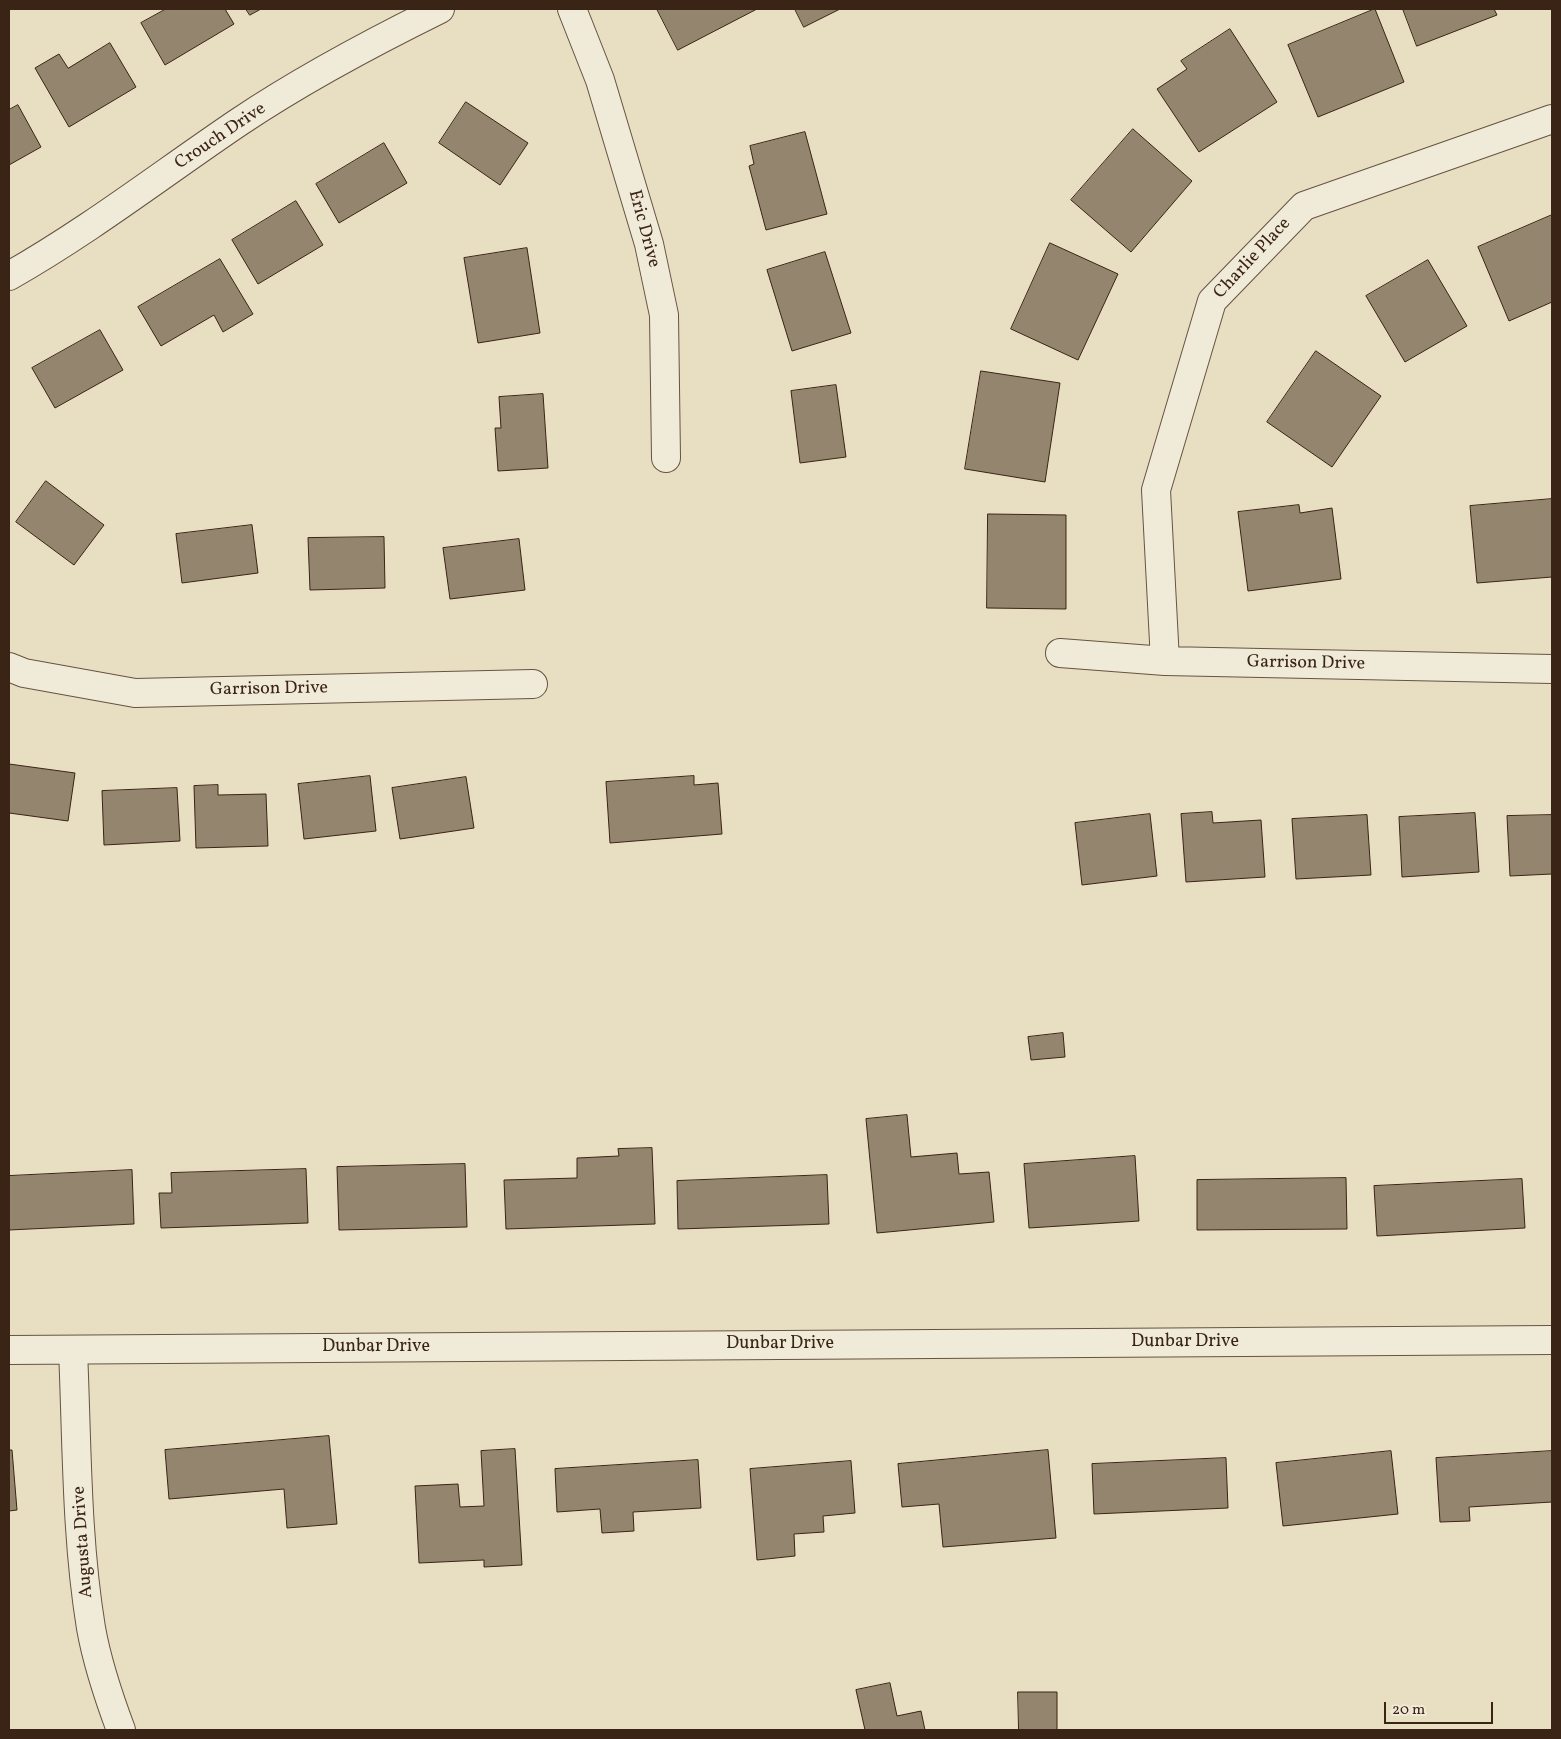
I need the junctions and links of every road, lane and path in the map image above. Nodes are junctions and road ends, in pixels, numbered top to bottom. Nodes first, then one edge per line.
1 (440, 9) edge
2 (572, 9) edge
3 (1552, 119) edge
4 (9, 276) edge
5 (666, 458) dead end
6 (1060, 653) dead end
7 (1165, 661) junction
8 (9, 667) edge
9 (1552, 668) edge
10 (533, 684) dead end
11 (1552, 1340) edge
12 (9, 1350) edge
13 (73, 1350) junction
14 (122, 1730) edge

1 - 4 street, Crouch Drive
2 - 5 street, Eric Drive
3 - 7 street, Charlie Place
6 - 7 street, Garrison Drive
7 - 9 street, Garrison Drive
8 - 10 street, Garrison Drive
11 - 13 street, Dunbar Drive
12 - 13 street, Dunbar Drive
13 - 14 street, Augusta Drive

